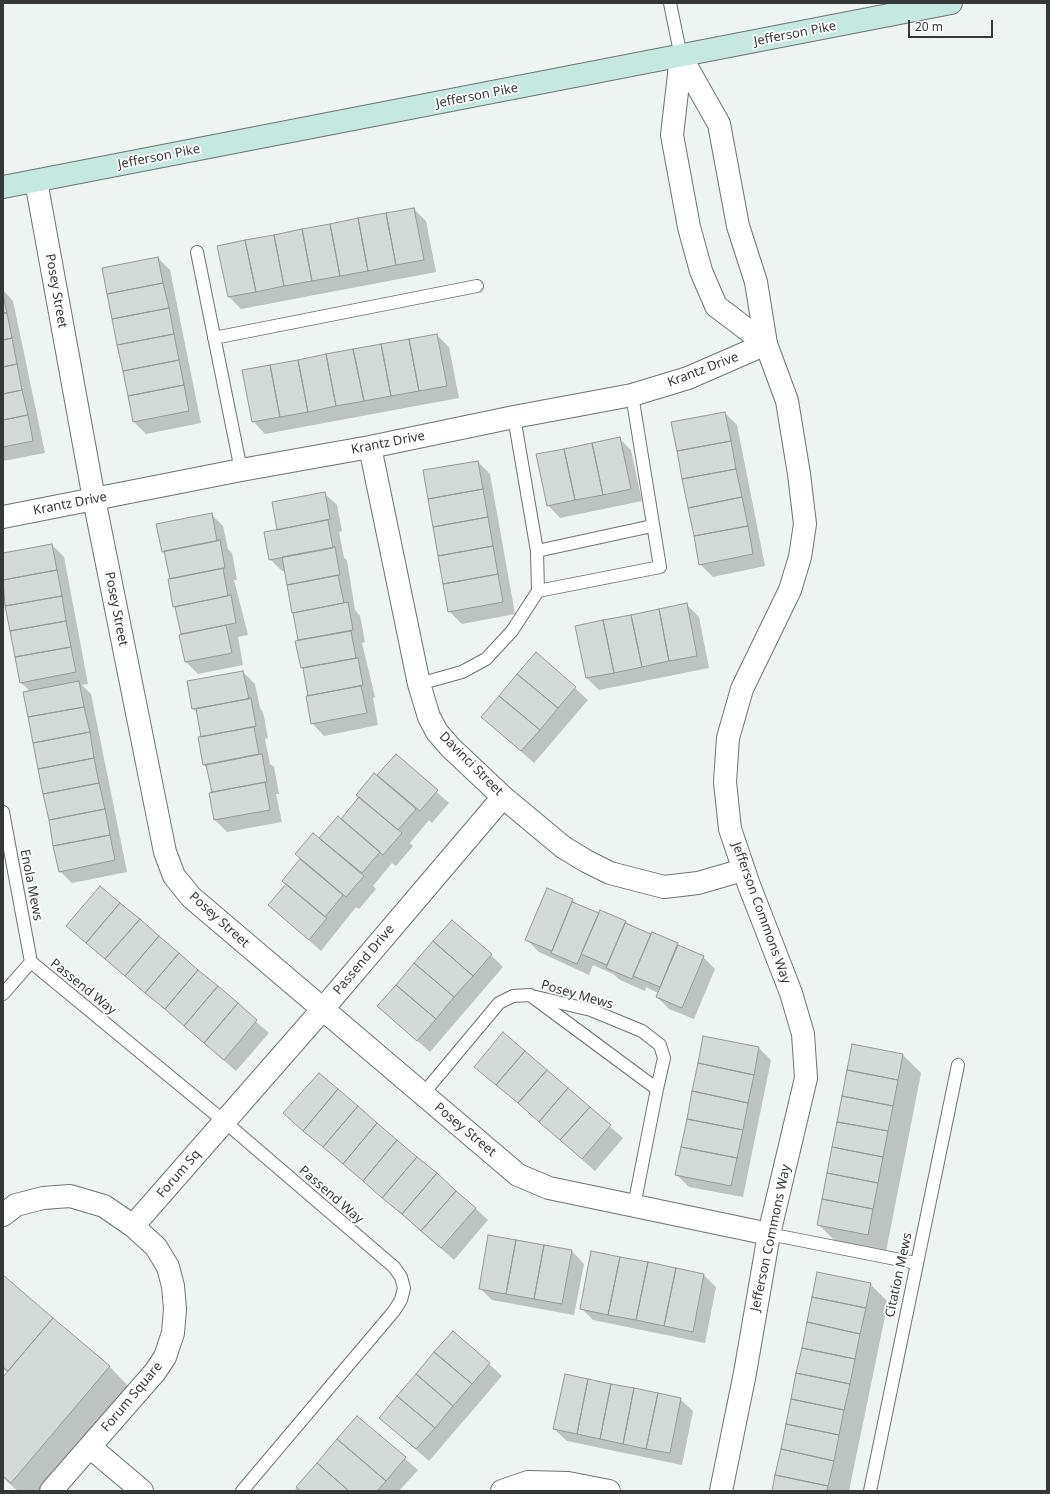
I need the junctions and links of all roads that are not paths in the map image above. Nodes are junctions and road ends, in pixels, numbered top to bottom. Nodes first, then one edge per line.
1 (670, 3) edge
2 (951, 3) edge
3 (681, 57) junction
4 (36, 181) junction
5 (3, 187) edge
6 (197, 252) dead end
7 (477, 286) dead end
8 (214, 338) junction
9 (766, 344) junction
10 (632, 395) junction
11 (514, 417) junction
12 (370, 447) junction
13 (241, 470) junction
14 (94, 499) junction
15 (3, 517) edge
16 (652, 526) junction
17 (537, 551) junction
18 (538, 591) junction
19 (419, 684) junction
20 (503, 797) junction
21 (3, 812) edge
22 (743, 870) junction
23 (31, 962) junction
24 (3, 994) edge
25 (530, 995) junction
26 (322, 1010) junction
27 (958, 1065) dead end
28 (656, 1089) junction
29 (423, 1094) junction
30 (225, 1122) junction
31 (634, 1206) junction
32 (3, 1215) edge
33 (134, 1226) junction
34 (769, 1234) junction
35 (916, 1263) junction
36 (90, 1447) junction
37 (567, 1487) edge
38 (51, 1491) edge
39 (142, 1491) edge
40 (242, 1491) edge
41 (502, 1491) edge
42 (609, 1491) edge
43 (721, 1491) edge
44 (870, 1491) edge

1 - 3 lane
2 - 3 main road, Jefferson Pike
3 - 4 main road, Jefferson Pike
3 - 9 street, Jefferson Commons Way
3 - 9 street
4 - 5 main road, Jefferson Pike
4 - 14 street, Posey Street
6 - 8 lane
7 - 8 lane
8 - 13 lane
9 - 10 street, Krantz Drive
9 - 22 street, Jefferson Commons Way
10 - 11 street, Krantz Drive
10 - 16 lane
11 - 12 street, Krantz Drive
11 - 17 lane
12 - 13 street, Krantz Drive
12 - 19 street, Davinci Street
13 - 14 street, Krantz Drive
14 - 15 street, Krantz Drive
14 - 26 street, Posey Street
16 - 17 lane
16 - 18 lane
17 - 18 lane
18 - 19 lane
19 - 20 street, Davinci Street
20 - 22 street, Davinci Street
20 - 26 street, Passend Drive
21 - 23 lane, Enola Mews
22 - 34 street, Jefferson Commons Way
23 - 24 lane
23 - 30 lane, Passend Way
25 - 28 lane, Posey Mews
25 - 28 lane, Posey Mews
25 - 29 lane, Posey Mews
26 - 29 street, Posey Street
26 - 30 street, Passend Drive
27 - 35 lane, Citation Mews
28 - 31 lane, Posey Mews
29 - 31 street, Posey Street
30 - 33 street, Forum Sq
30 - 40 lane, Passend Way
31 - 34 street, Posey Street
32 - 33 street, Forum Square
33 - 36 street, Forum Square
34 - 35 lane
34 - 43 street, Jefferson Commons Way
35 - 44 lane, Citation Mews
36 - 38 street, Forum Square
36 - 39 street
37 - 41 street
37 - 42 street

